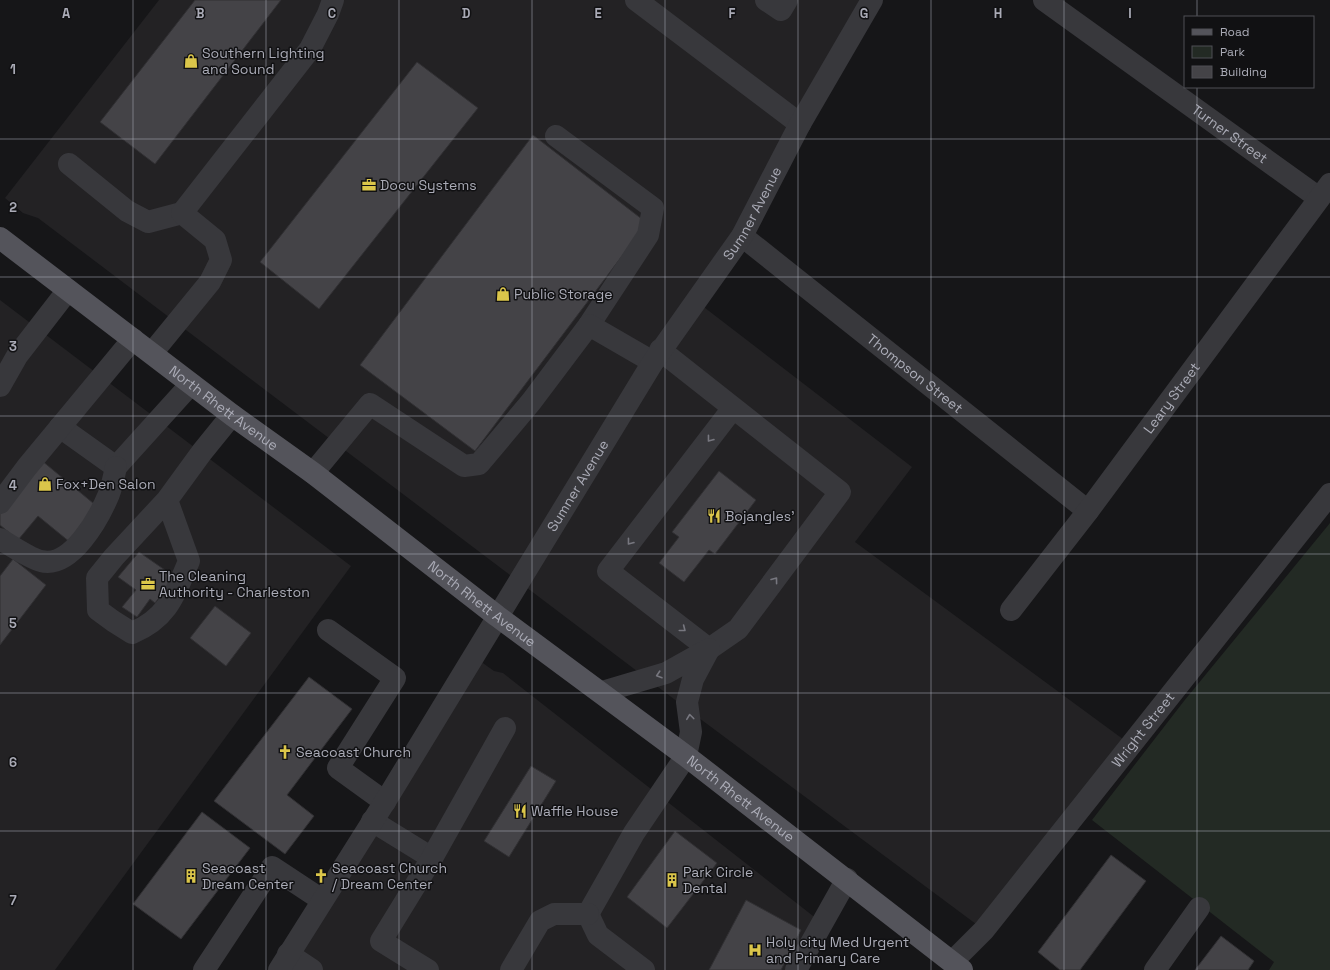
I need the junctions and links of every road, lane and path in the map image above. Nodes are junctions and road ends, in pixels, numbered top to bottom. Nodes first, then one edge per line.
1 (332, 0) edge
2 (636, 0) edge
3 (766, 0) edge
4 (787, 0) edge
5 (872, 0) edge
6 (1044, 0) edge
7 (800, 124) junction
8 (556, 136) dead end
9 (69, 164) dead end
10 (1324, 191) edge
11 (182, 214) junction
12 (742, 236) junction
13 (0, 238) edge
14 (68, 290) junction
15 (589, 325) junction
16 (133, 339) junction
17 (152, 353) junction
18 (657, 356) junction
19 (191, 384) junction
20 (0, 386) edge
21 (733, 408) junction
22 (232, 415) junction
23 (60, 427) junction
24 (116, 468) junction
25 (313, 473) junction
26 (1330, 494) edge
27 (166, 500) junction
28 (0, 503) edge
29 (1088, 511) junction
30 (0, 539) edge
31 (1011, 610) dead end
32 (497, 616) junction
33 (328, 630) dead end
34 (709, 649) junction
35 (602, 692) junction
36 (505, 728) dead end
37 (686, 756) junction
38 (385, 802) junction
39 (372, 821) junction
40 (432, 858) junction
41 (847, 879) junction
42 (322, 900) junction
43 (1199, 908) dead end
44 (588, 914) junction
45 (283, 962) edge
46 (957, 966) edge
47 (204, 970) edge
48 (312, 970) edge
49 (428, 970) edge
50 (511, 970) edge
51 (644, 970) edge
52 (796, 970) edge
53 (1155, 970) edge

1 - 11 street
2 - 7 street
3 - 4 street
5 - 7 street, Sumner Avenue
6 - 10 street, Turner Street
7 - 12 street, Sumner Avenue
8 - 15 street
9 - 11 street
10 - 29 street, Leary Street
11 - 17 street
12 - 18 street, Sumner Avenue
12 - 29 street, Thompson Street
13 - 14 main road, North Rhett Avenue
14 - 16 main road, North Rhett Avenue
14 - 20 street
15 - 18 street
15 - 25 street
16 - 17 main road, North Rhett Avenue
16 - 23 street
17 - 19 main road, North Rhett Avenue
18 - 21 street
18 - 32 street, Sumner Avenue
19 - 22 main road, North Rhett Avenue
19 - 24 street
21 -> 34 street
34 -> 21 street
22 - 25 main road, North Rhett Avenue
22 - 27 street
23 - 24 street
23 - 28 street
24 - 30 street
25 - 32 main road, North Rhett Avenue
26 - 46 street, Wright Street
27 - 27 street
29 - 31 street, Leary Street
32 - 35 main road, North Rhett Avenue
32 - 38 street, Sumner Avenue
33 - 38 street
34 -> 35 street
37 -> 34 street
35 - 37 main road, North Rhett Avenue
36 - 40 street
37 - 41 main road, North Rhett Avenue
37 - 44 street
38 - 39 street, Sumner Avenue
39 - 40 street
39 - 42 street, Sumner Avenue
40 - 49 street
41 - 46 main road, North Rhett Avenue
41 - 52 street
42 - 45 street, Sumner Avenue
42 - 47 street
43 - 53 street
44 - 50 street
44 - 51 street
45 - 48 street

